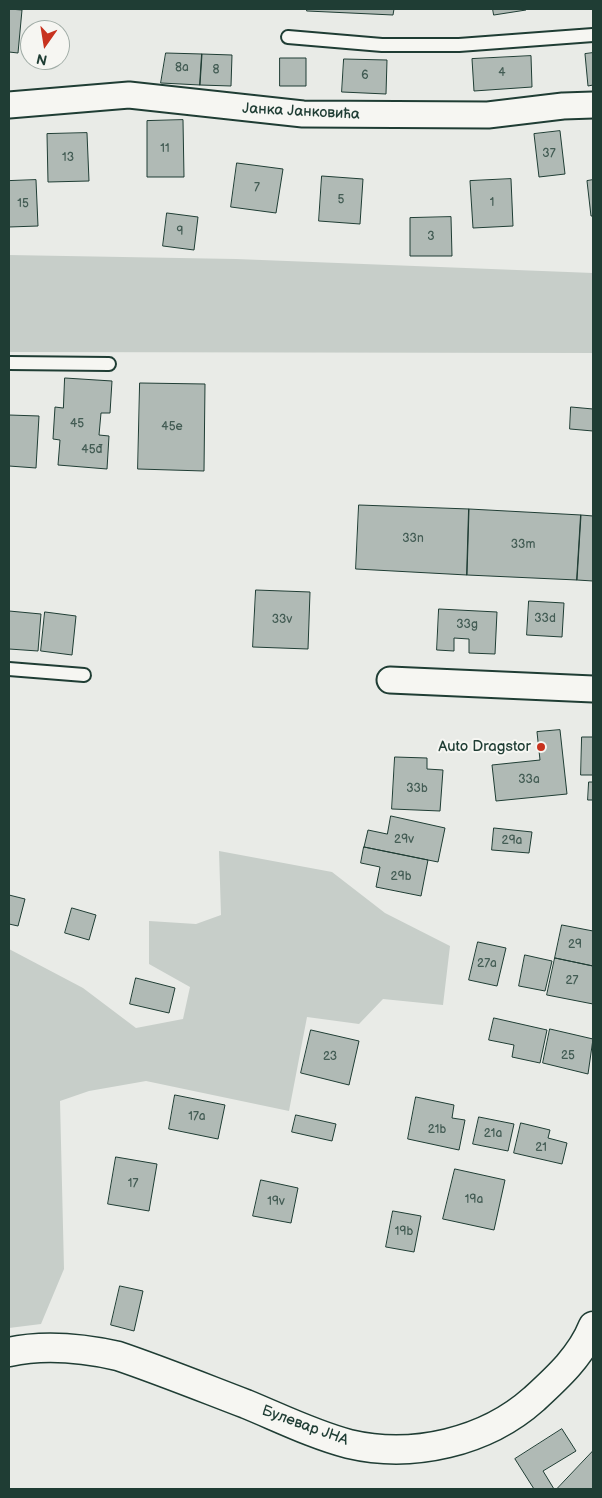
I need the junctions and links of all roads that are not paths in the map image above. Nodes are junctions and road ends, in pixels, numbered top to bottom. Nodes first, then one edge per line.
1 (593, 35) edge
2 (288, 37) dead end
3 (9, 105) edge
4 (593, 105) edge
5 (9, 363) edge
6 (109, 364) dead end
7 (9, 669) edge
8 (84, 675) dead end
9 (390, 680) dead end
10 (593, 689) edge
11 (593, 1326) edge
12 (9, 1352) edge

1 - 2 lane
3 - 4 street, Јанка Јанковића
5 - 6 lane
7 - 8 lane
9 - 10 street
11 - 12 main road, Булевар ЈНА

